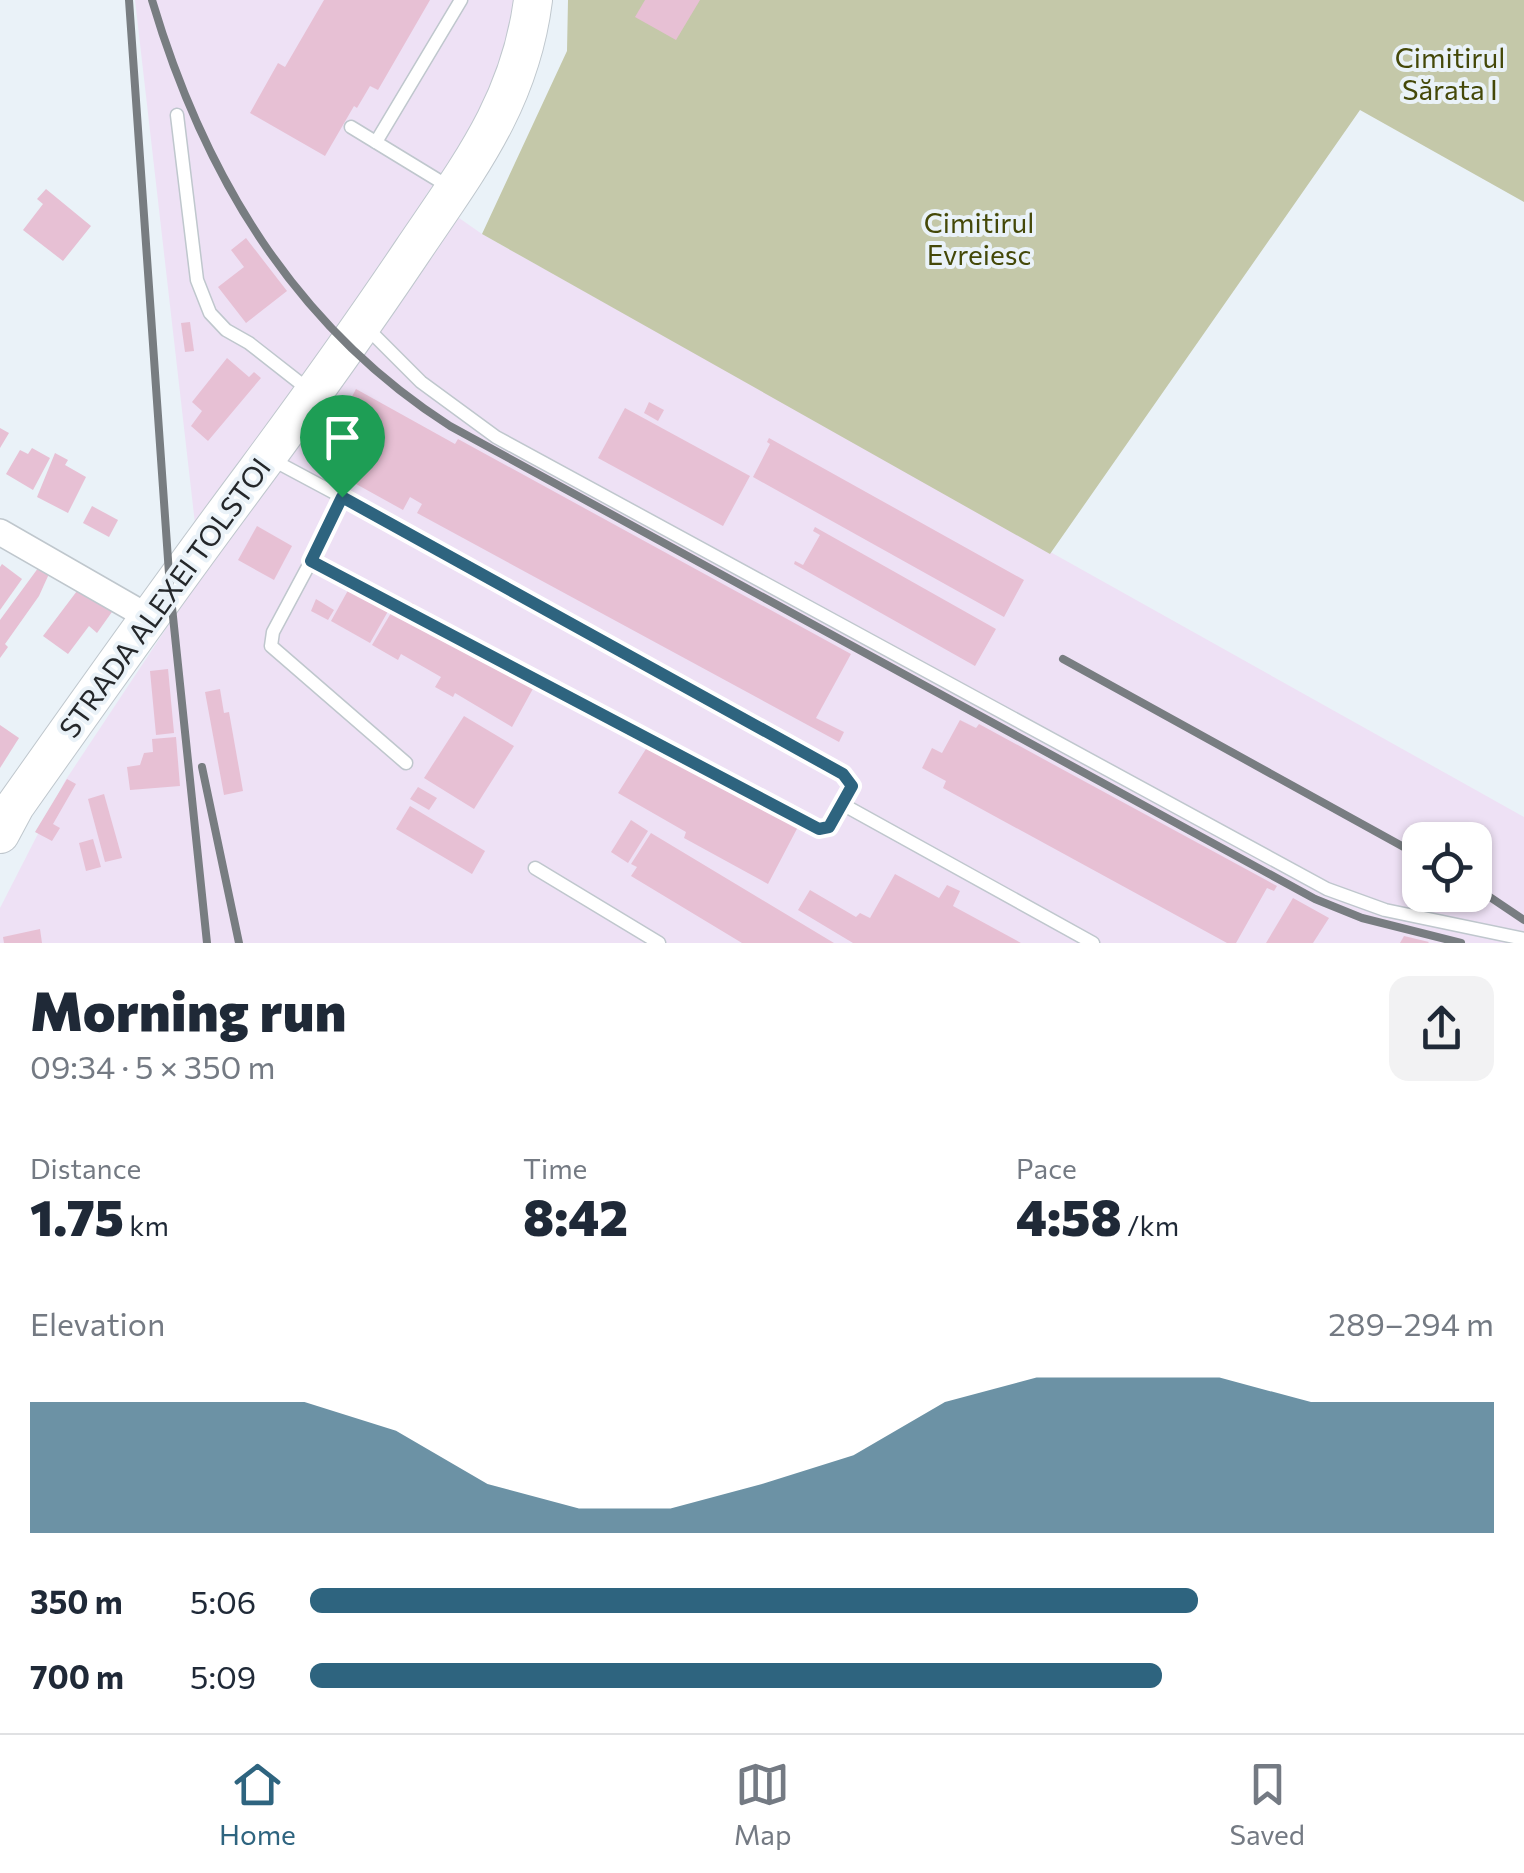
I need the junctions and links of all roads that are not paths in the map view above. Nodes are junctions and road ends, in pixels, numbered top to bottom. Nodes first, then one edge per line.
1 (461, 0) edge
2 (533, 0) edge
3 (177, 115) dead end
4 (351, 127) dead end
5 (376, 142) junction
6 (454, 190) junction
7 (363, 325) junction
8 (314, 393) junction
9 (267, 456) junction
10 (342, 497) junction
11 (0, 532) edge
12 (311, 561) junction
13 (148, 616) junction
14 (406, 763) dead end
15 (842, 804) junction
16 (0, 834) edge
17 (535, 868) dead end
18 (1524, 939) edge
19 (659, 943) edge
20 (1093, 943) edge

1 - 5 lane
2 - 6 main road, STRADA ALEXEI TOLSTOI
3 - 8 lane
4 - 5 lane
5 - 6 lane
6 - 7 main road, STRADA ALEXEI TOLSTOI
7 - 8 main road, STRADA ALEXEI TOLSTOI
7 - 18 lane
8 - 9 main road, STRADA ALEXEI TOLSTOI
9 - 10 lane
9 - 13 main road, STRADA ALEXEI TOLSTOI
10 - 12 lane
10 - 15 lane
11 - 13 street
12 - 14 lane
12 - 15 lane
13 - 16 main road, STRADA ALEXEI TOLSTOI
15 - 20 lane
17 - 19 lane

